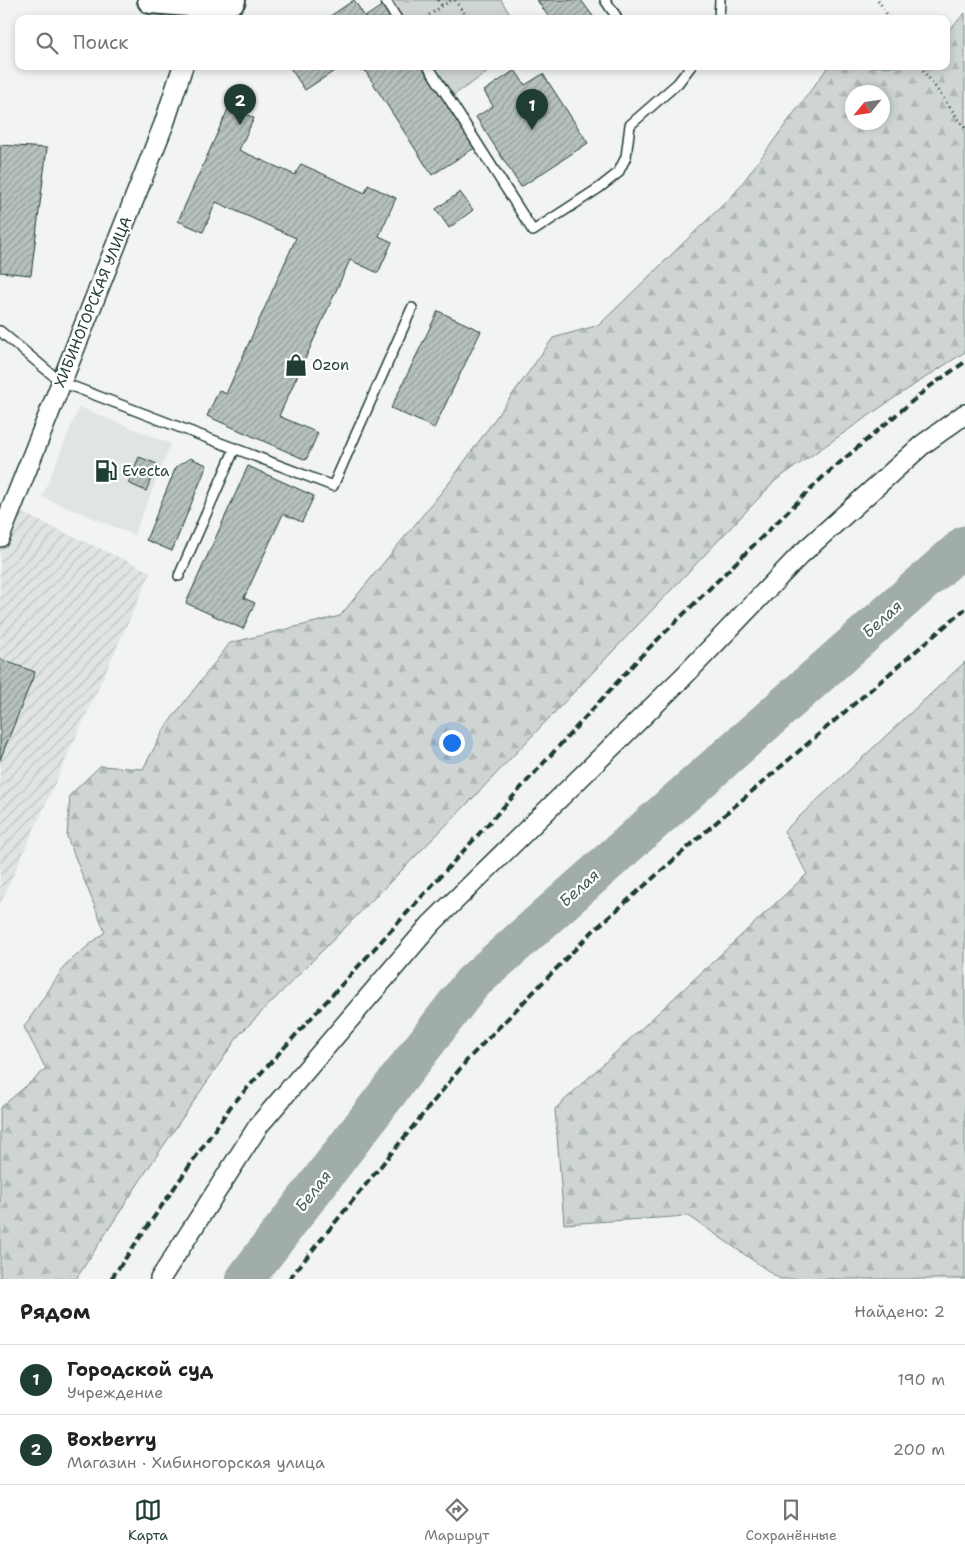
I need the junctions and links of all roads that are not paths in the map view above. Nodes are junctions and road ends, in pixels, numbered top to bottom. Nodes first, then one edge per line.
1 (151, 0) edge
2 (232, 0) edge
3 (385, 0) edge
4 (605, 0) edge
5 (720, 0) edge
6 (199, 8) edge
7 (394, 15) edge
8 (615, 15) edge
9 (719, 15) edge
10 (182, 70) edge
11 (431, 70) edge
12 (688, 70) edge
13 (412, 308) dead end
14 (0, 331) edge
15 (62, 382) junction
16 (965, 414) edge
17 (234, 448) junction
18 (0, 537) edge
19 (179, 576) dead end
20 (160, 1279) edge

1 - 6 main road
2 - 6 main road
3 - 7 lane
4 - 8 lane
5 - 9 lane
10 - 15 street, ХИБИНОГОРСКАЯ УЛИЦА
11 - 12 lane
13 - 17 lane
14 - 15 lane
15 - 17 lane
15 - 18 street, ХИБИНОГОРСКАЯ УЛИЦА
16 - 20 street
17 - 19 lane

